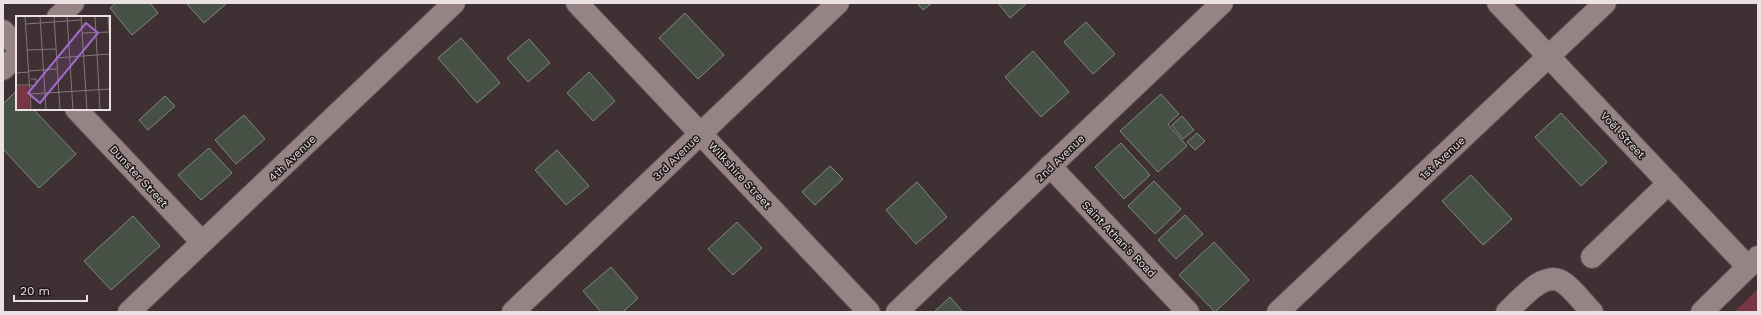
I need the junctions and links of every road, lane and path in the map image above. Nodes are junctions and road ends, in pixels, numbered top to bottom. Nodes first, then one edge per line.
1 (73, 3) edge
2 (454, 3) edge
3 (577, 3) edge
4 (838, 3) edge
5 (1222, 3) edge
6 (1498, 3) edge
7 (1605, 3) edge
8 (59, 16) edge
9 (3, 31) edge
10 (16, 45) edge
11 (16, 57) edge
12 (1549, 57) junction
13 (3, 69) edge
14 (77, 110) edge
15 (701, 134) junction
16 (1050, 166) junction
17 (1669, 183) junction
18 (202, 242) junction
19 (1592, 257) dead end
20 (1753, 262) edge
21 (129, 312) edge
22 (513, 312) edge
23 (870, 312) edge
24 (897, 312) edge
25 (1188, 312) edge
26 (1278, 312) edge
27 (1506, 312) edge
28 (1592, 312) edge
29 (1702, 312) edge

1 - 8 street
2 - 18 street, 4th Avenue
3 - 15 street, Wilkshire Street
4 - 15 street, 3rd Avenue
5 - 16 street, 2nd Avenue
6 - 12 street, Voël Street
7 - 12 street, 1st Avenue
9 - 10 street
11 - 13 street
12 - 17 street, Voël Street
12 - 26 street, 1st Avenue
14 - 18 street, Dunster Street
15 - 22 street, 3rd Avenue
15 - 23 street, Wilkshire Street
16 - 24 street, 2nd Avenue
16 - 25 street, Saint Athan's Road
17 - 19 street
17 - 20 street, Voël Street
18 - 21 street, 4th Avenue
20 - 29 street
27 - 28 street

